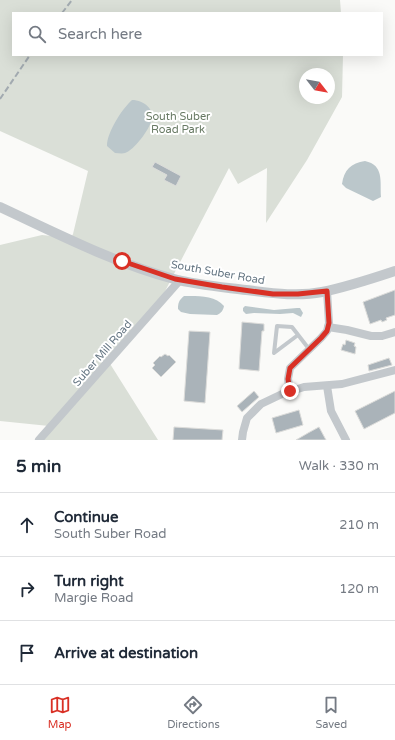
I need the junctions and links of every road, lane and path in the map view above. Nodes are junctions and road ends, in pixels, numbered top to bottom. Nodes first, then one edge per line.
1 (0, 207) edge
2 (395, 271) edge
3 (180, 280) junction
4 (327, 291) junction
5 (328, 327) junction
6 (395, 332) edge
7 (298, 335) junction
8 (309, 348) junction
9 (395, 370) edge
10 (327, 386) junction
11 (290, 391) junction
12 (39, 440) edge
13 (242, 440) edge
14 (346, 440) edge

1 - 3 street, South Suber Road
2 - 4 street, South Suber Road
3 - 4 street, South Suber Road
3 - 12 street, Suber Mill Road
4 - 5 street
5 - 6 street
5 - 8 street
7 - 7 lane
7 - 8 lane
8 - 11 street
9 - 10 street
10 - 11 street
10 - 14 street
11 - 13 street

